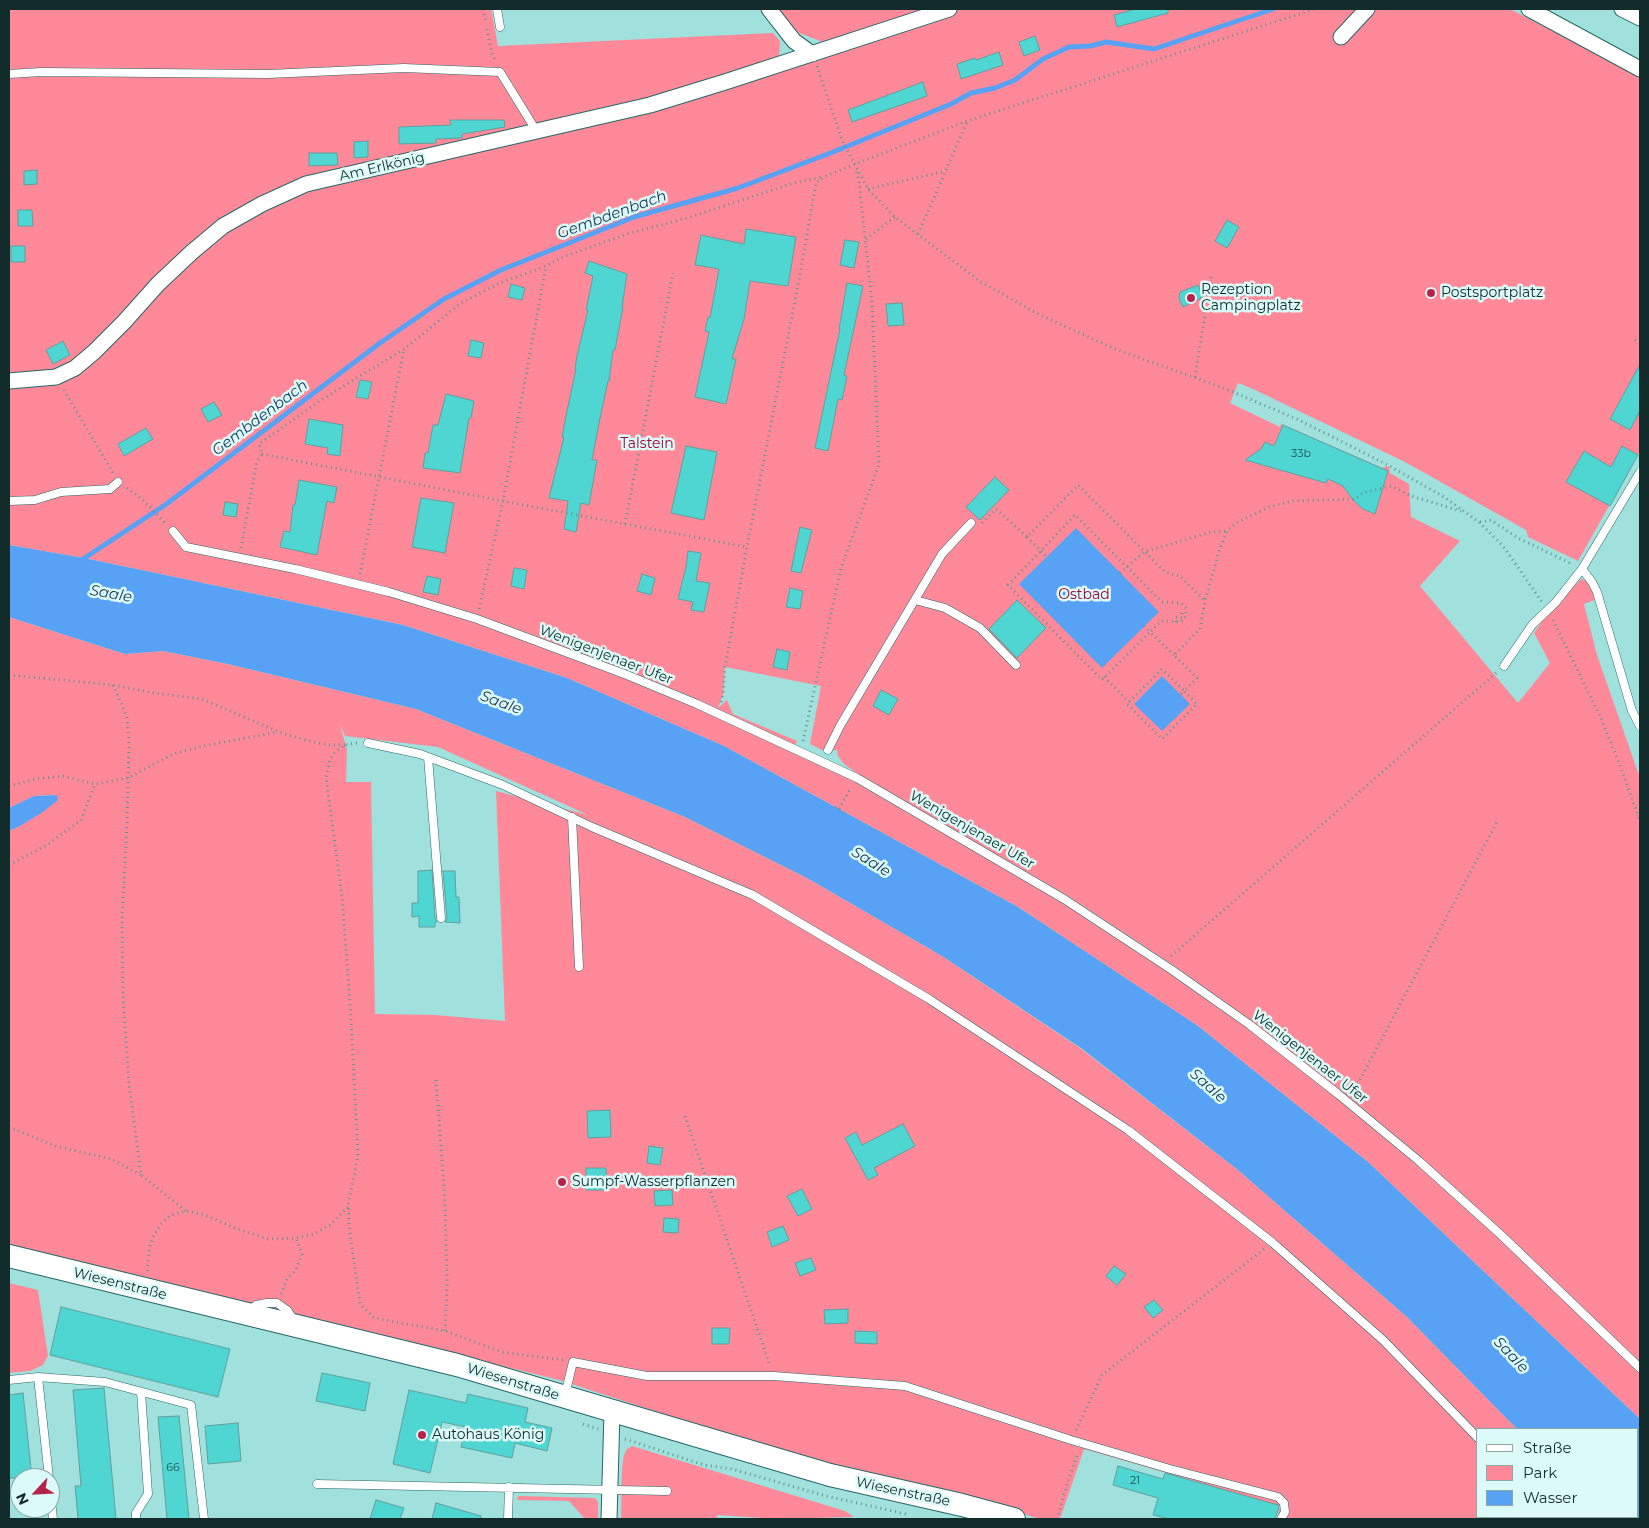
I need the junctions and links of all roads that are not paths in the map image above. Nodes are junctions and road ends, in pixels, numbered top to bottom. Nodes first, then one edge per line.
1 (496, 9) edge
2 (769, 9) edge
3 (949, 9) edge
4 (1367, 9) edge
5 (1529, 9) edge
6 (1622, 9) edge
7 (1640, 18) edge
8 (500, 26) dead end
9 (1341, 37) dead end
10 (812, 54) junction
11 (1640, 69) edge
12 (9, 74) edge
13 (537, 132) junction
14 (9, 381) edge
15 (1640, 472) edge
16 (118, 482) road end
17 (9, 501) edge
18 (971, 523) road end
19 (173, 531) dead end
20 (1582, 568) junction
21 (915, 600) junction
22 (1016, 665) dead end
23 (1504, 666) road end
24 (1640, 726) edge
25 (368, 743) road end
26 (828, 750) dead end
27 (428, 757) junction
28 (572, 817) junction
29 (442, 918) dead end
30 (579, 967) dead end
31 (9, 1256) edge
32 (245, 1314) junction
33 (299, 1327) junction
34 (1640, 1368) edge
35 (38, 1377) junction
36 (9, 1380) edge
37 (141, 1392) junction
38 (564, 1397) junction
39 (612, 1412) junction
40 (1476, 1436) edge
41 (48, 1468) edge
42 (317, 1484) dead end
43 (509, 1487) junction
44 (609, 1491) junction
45 (667, 1491) dead end
46 (136, 1519) edge
47 (204, 1519) edge
48 (508, 1519) edge
49 (609, 1519) edge
50 (1014, 1519) edge
51 (1281, 1519) edge

1 - 8 lane
2 - 10 street
3 - 10 street, Am Erlkönig
4 - 9 street
5 - 11 street
6 - 7 street
10 - 13 street, Am Erlkönig
12 - 13 lane
13 - 14 street, Am Erlkönig
15 - 20 lane
16 - 17 lane
18 - 21 lane
19 - 34 lane, Wenigenjenaer Ufer
20 - 23 lane
20 - 24 lane
21 - 22 lane
21 - 26 lane
25 - 27 lane
27 - 28 lane
27 - 29 lane
28 - 30 lane
28 - 40 lane
31 - 32 street, Wiesenstraße
32 - 33 street, Wiesenstraße
32 - 33 lane
33 - 38 street, Wiesenstraße
35 - 36 lane
35 - 37 lane
35 - 41 lane
37 - 46 lane
37 - 47 lane
38 - 39 street, Wiesenstraße
38 - 51 lane
39 - 44 street
39 - 50 street, Wiesenstraße
42 - 43 lane
43 - 44 lane
43 - 48 lane
44 - 45 lane
44 - 49 street

